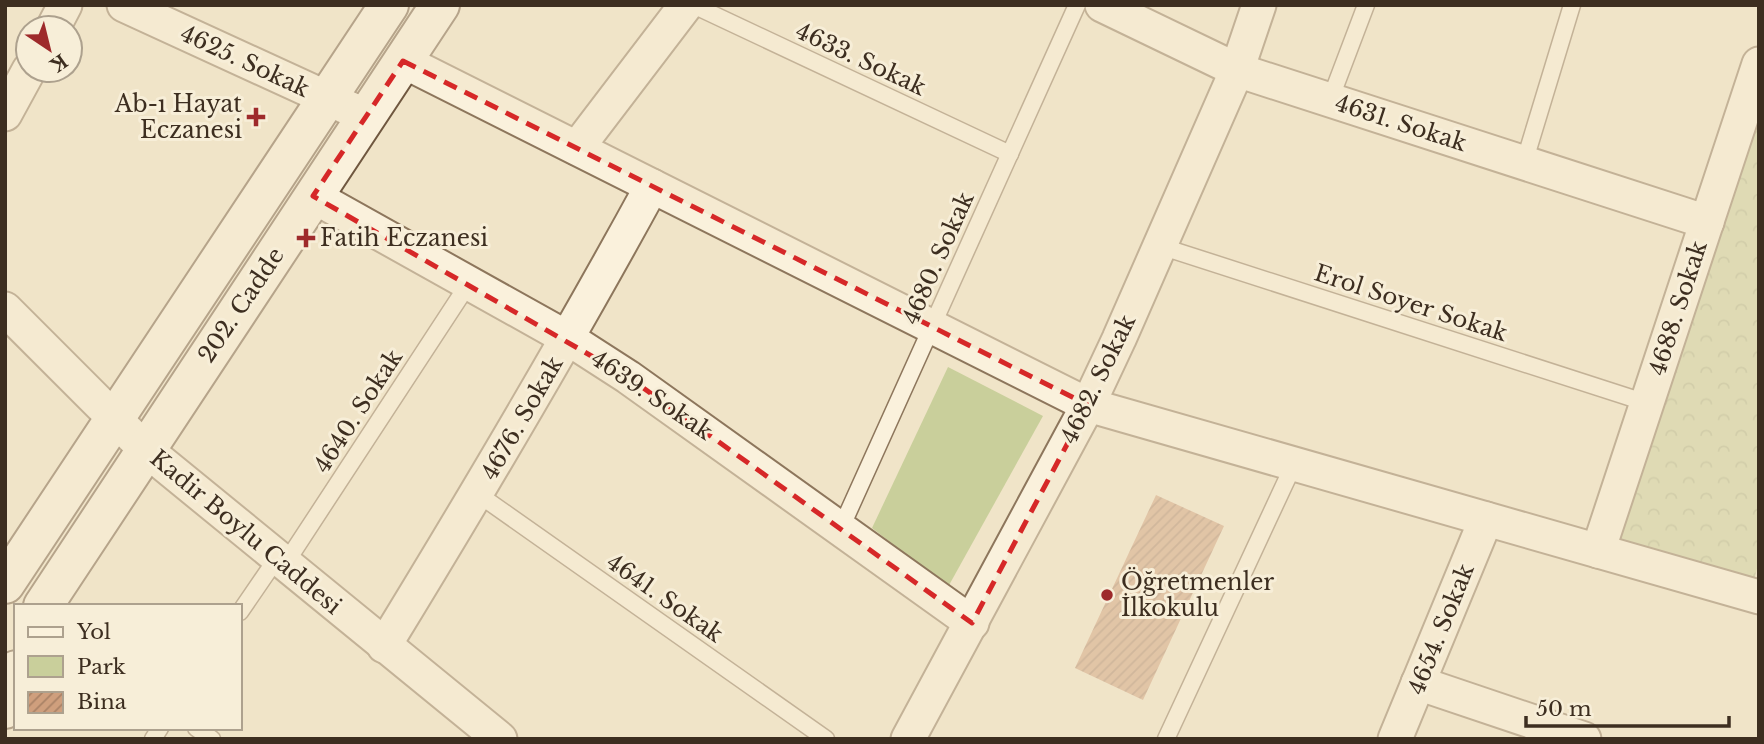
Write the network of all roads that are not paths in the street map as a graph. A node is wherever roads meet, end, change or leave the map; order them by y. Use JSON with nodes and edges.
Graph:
{"nodes":[{"id":1,"x":124,"y":5,"type":"edge"},
{"id":2,"x":389,"y":5,"type":"edge"},
{"id":3,"x":440,"y":5,"type":"edge"},
{"id":4,"x":686,"y":5,"type":"edge"},
{"id":5,"x":692,"y":5,"type":"edge"},
{"id":6,"x":1077,"y":5,"type":"edge"},
{"id":7,"x":1102,"y":5,"type":"edge"},
{"id":8,"x":1259,"y":5,"type":"edge"},
{"id":9,"x":1366,"y":5,"type":"edge"},
{"id":10,"x":1572,"y":5,"type":"edge"},
{"id":11,"x":403,"y":61,"type":"junction"},
{"id":12,"x":1759,"y":64,"type":"edge"},
{"id":13,"x":1237,"y":70,"type":"junction"},
{"id":14,"x":21,"y":84,"type":"edge"},
{"id":15,"x":328,"y":98,"type":"junction"},
{"id":16,"x":1330,"y":100,"type":"junction"},
{"id":17,"x":5,"y":114,"type":"edge"},
{"id":18,"x":366,"y":116,"type":"junction"},
{"id":19,"x":577,"y":148,"type":"junction"},
{"id":20,"x":1010,"y":154,"type":"junction"},
{"id":21,"x":1524,"y":163,"type":"junction"},
{"id":22,"x":652,"y":186,"type":"junction"},
{"id":23,"x":313,"y":196,"type":"junction"},
{"id":24,"x":1707,"y":222,"type":"junction"},
{"id":25,"x":1160,"y":246,"type":"junction"},
{"id":26,"x":469,"y":283,"type":"junction"},
{"id":27,"x":5,"y":309,"type":"edge"},
{"id":28,"x":932,"y":327,"type":"junction"},
{"id":29,"x":569,"y":339,"type":"junction"},
{"id":30,"x":1647,"y":403,"type":"junction"},
{"id":31,"x":1088,"y":405,"type":"junction"},
{"id":32,"x":113,"y":419,"type":"junction"},
{"id":33,"x":145,"y":449,"type":"junction"},
{"id":34,"x":1294,"y":464,"type":"junction"},
{"id":35,"x":478,"y":494,"type":"junction"},
{"id":36,"x":1486,"y":519,"type":"junction"},
{"id":37,"x":841,"y":528,"type":"junction"},
{"id":38,"x":1598,"y":551,"type":"junction"},
{"id":39,"x":281,"y":561,"type":"junction"},
{"id":40,"x":5,"y":584,"type":"edge"},
{"id":41,"x":1759,"y":597,"type":"edge"},
{"id":42,"x":44,"y":604,"type":"edge"},
{"id":43,"x":242,"y":610,"type":"edge"},
{"id":44,"x":972,"y":623,"type":"junction"},
{"id":45,"x":384,"y":646,"type":"junction"},
{"id":46,"x":14,"y":677,"type":"edge"},
{"id":47,"x":1418,"y":683,"type":"junction"},
{"id":48,"x":5,"y":708,"type":"edge"},
{"id":49,"x":500,"y":739,"type":"edge"},
{"id":50,"x":826,"y":739,"type":"edge"},
{"id":51,"x":908,"y":739,"type":"edge"},
{"id":52,"x":1166,"y":739,"type":"edge"},
{"id":53,"x":1395,"y":739,"type":"edge"},
{"id":54,"x":1584,"y":739,"type":"edge"}],
"edges":[{"from":1,"to":15,"type":"street","name":"4625. Sokak"},
{"from":2,"to":15,"type":"main road","name":"202. Cadde"},
{"from":3,"to":11,"type":"main road","name":"202. Cadde"},
{"from":4,"to":19,"type":"street"},
{"from":5,"to":20,"type":"lane","name":"4633. Sokak"},
{"from":6,"to":20,"type":"lane","name":"4680. Sokak"},
{"from":7,"to":13,"type":"street","name":"4631. Sokak"},
{"from":8,"to":13,"type":"street","name":"4682. Sokak"},
{"from":9,"to":16,"type":"lane"},
{"from":10,"to":21,"type":"lane"},
{"from":11,"to":18,"type":"main road","name":"202. Cadde"},
{"from":11,"to":19,"type":"street"},
{"from":12,"to":24,"type":"street","name":"4688. Sokak"},
{"from":13,"to":16,"type":"street","name":"4631. Sokak"},
{"from":13,"to":25,"type":"street","name":"4682. Sokak"},
{"from":14,"to":17,"type":"street"},
{"from":15,"to":18,"type":"street","name":"4625. Sokak"},
{"from":15,"to":32,"type":"main road","name":"202. Cadde"},
{"from":16,"to":21,"type":"street","name":"4631. Sokak"},
{"from":18,"to":23,"type":"main road","name":"202. Cadde"},
{"from":19,"to":22,"type":"street"},
{"from":20,"to":28,"type":"lane","name":"4680. Sokak"},
{"from":21,"to":24,"type":"street","name":"4631. Sokak"},
{"from":22,"to":28,"type":"street"},
{"from":22,"to":29,"type":"street","name":"4676. Sokak"},
{"from":23,"to":26,"type":"street","name":"4639. Sokak"},
{"from":23,"to":33,"type":"main road","name":"202. Cadde"},
{"from":24,"to":30,"type":"street","name":"4688. Sokak"},
{"from":25,"to":30,"type":"lane","name":"Erol Soyer Sokak"},
{"from":25,"to":31,"type":"street","name":"4682. Sokak"},
{"from":26,"to":29,"type":"street","name":"4639. Sokak"},
{"from":26,"to":39,"type":"lane","name":"4640. Sokak"},
{"from":27,"to":32,"type":"street","name":"Kadir Boylu Caddesi"},
{"from":28,"to":31,"type":"street"},
{"from":28,"to":37,"type":"lane","name":"4680. Sokak"},
{"from":29,"to":35,"type":"street","name":"4676. Sokak"},
{"from":29,"to":37,"type":"street","name":"4639. Sokak"},
{"from":30,"to":38,"type":"street","name":"4688. Sokak"},
{"from":31,"to":34,"type":"street"},
{"from":31,"to":44,"type":"street","name":"4682. Sokak"},
{"from":32,"to":33,"type":"street","name":"Kadir Boylu Caddesi"},
{"from":32,"to":40,"type":"main road","name":"202. Cadde"},
{"from":33,"to":39,"type":"street","name":"Kadir Boylu Caddesi"},
{"from":33,"to":42,"type":"main road","name":"202. Cadde"},
{"from":34,"to":36,"type":"street"},
{"from":34,"to":52,"type":"lane"},
{"from":35,"to":45,"type":"street","name":"4676. Sokak"},
{"from":35,"to":50,"type":"lane","name":"4641. Sokak"},
{"from":36,"to":38,"type":"street"},
{"from":36,"to":47,"type":"street","name":"4654. Sokak"},
{"from":37,"to":44,"type":"street","name":"4639. Sokak"},
{"from":38,"to":41,"type":"street"},
{"from":39,"to":43,"type":"lane","name":"4640. Sokak"},
{"from":39,"to":45,"type":"street","name":"Kadir Boylu Caddesi"},
{"from":44,"to":51,"type":"street","name":"4682. Sokak"},
{"from":45,"to":49,"type":"street","name":"Kadir Boylu Caddesi"},
{"from":46,"to":48,"type":"main road"},
{"from":47,"to":53,"type":"street","name":"4654. Sokak"},
{"from":47,"to":54,"type":"street"}]}
